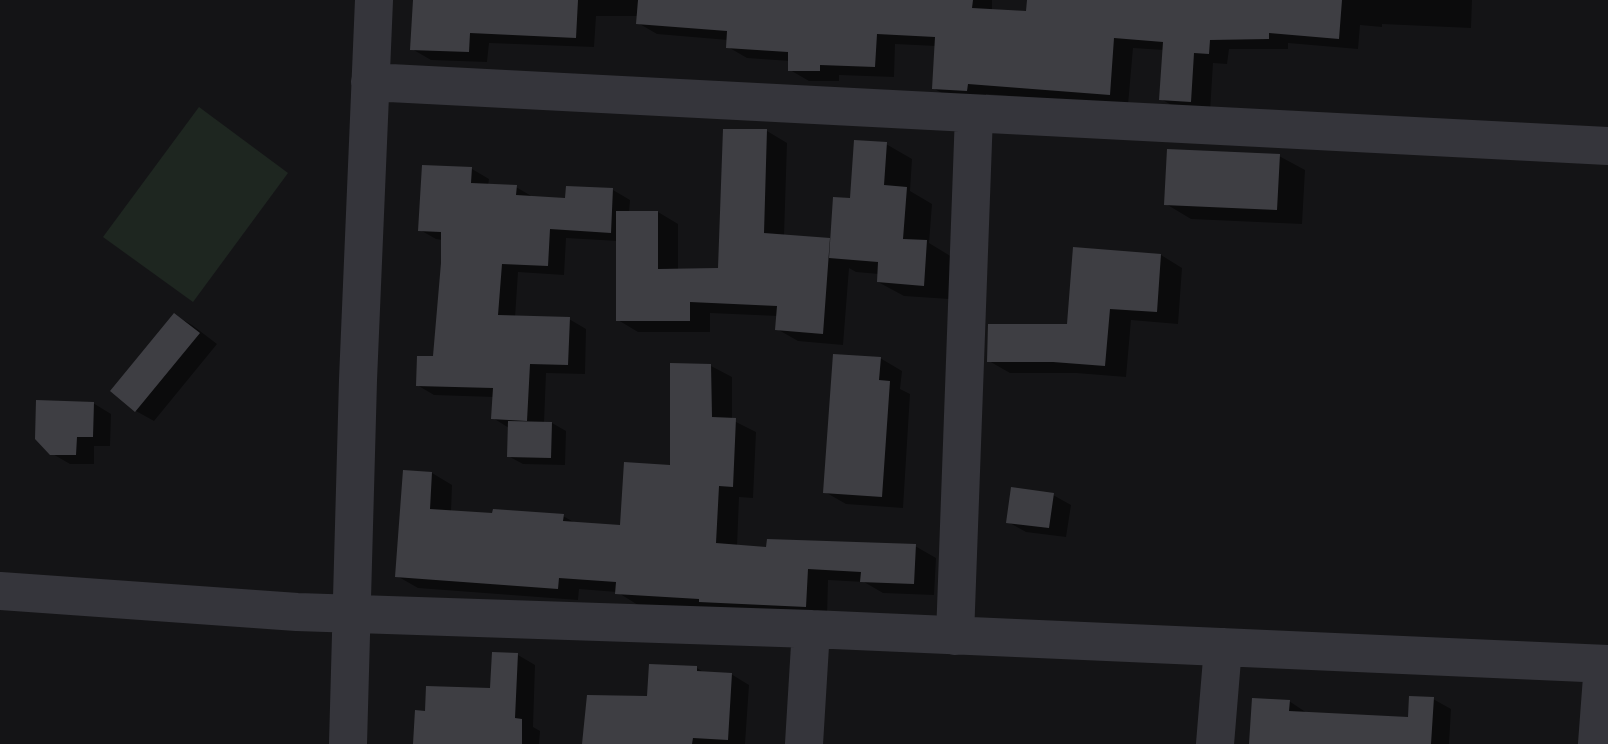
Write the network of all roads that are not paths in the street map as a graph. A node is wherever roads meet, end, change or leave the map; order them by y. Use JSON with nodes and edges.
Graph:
{"nodes":[{"id":1,"x":373,"y":0,"type":"edge"},
{"id":2,"x":370,"y":82,"type":"junction"},
{"id":3,"x":974,"y":114,"type":"junction"},
{"id":4,"x":1608,"y":146,"type":"edge"},
{"id":5,"x":0,"y":591,"type":"edge"},
{"id":6,"x":351,"y":614,"type":"junction"},
{"id":7,"x":811,"y":629,"type":"junction"},
{"id":8,"x":955,"y":636,"type":"junction"},
{"id":9,"x":1223,"y":647,"type":"junction"},
{"id":10,"x":1606,"y":664,"type":"edge"},
{"id":11,"x":348,"y":744,"type":"edge"},
{"id":12,"x":804,"y":744,"type":"edge"},
{"id":13,"x":1215,"y":744,"type":"edge"},
{"id":14,"x":1597,"y":744,"type":"edge"}],
"edges":[{"from":1,"to":2,"type":"street"},
{"from":2,"to":3,"type":"street"},
{"from":2,"to":6,"type":"street"},
{"from":3,"to":4,"type":"street"},
{"from":3,"to":8,"type":"street"},
{"from":5,"to":6,"type":"street"},
{"from":6,"to":7,"type":"street"},
{"from":6,"to":11,"type":"street"},
{"from":7,"to":8,"type":"street"},
{"from":7,"to":12,"type":"street"},
{"from":8,"to":9,"type":"street"},
{"from":9,"to":10,"type":"street"},
{"from":9,"to":13,"type":"street"},
{"from":10,"to":14,"type":"street"}]}
